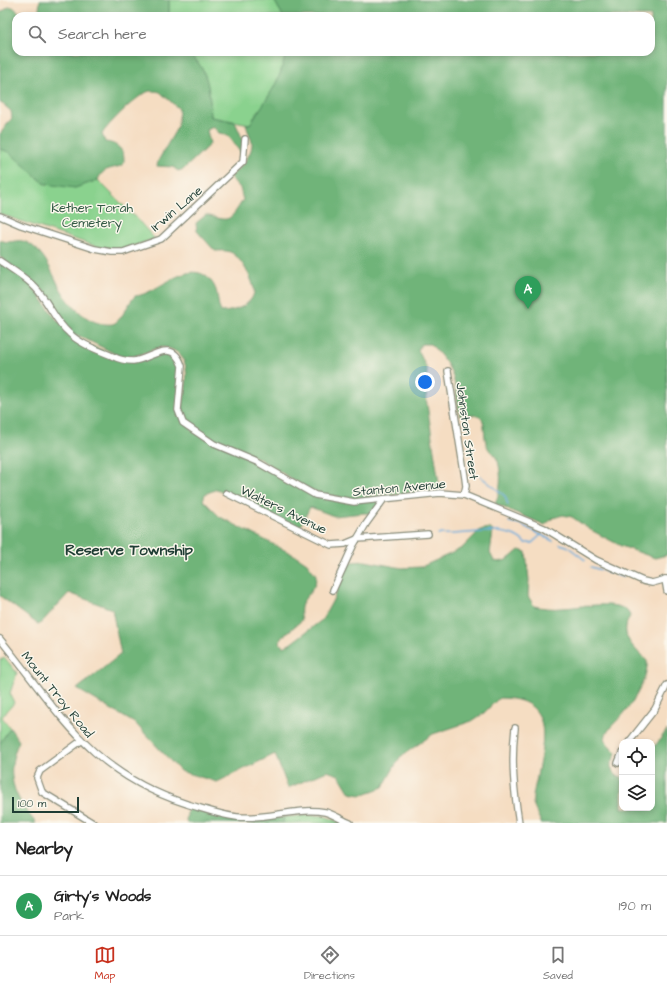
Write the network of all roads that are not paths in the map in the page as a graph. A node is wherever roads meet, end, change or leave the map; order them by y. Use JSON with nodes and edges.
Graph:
{"nodes":[{"id":1,"x":245,"y":139,"type":"dead end"},
{"id":2,"x":0,"y":216,"type":"edge"},
{"id":3,"x":0,"y":261,"type":"edge"},
{"id":4,"x":448,"y":371,"type":"dead end"},
{"id":5,"x":226,"y":493,"type":"dead end"},
{"id":6,"x":464,"y":495,"type":"junction"},
{"id":7,"x":384,"y":500,"type":"junction"},
{"id":8,"x":428,"y":534,"type":"dead end"},
{"id":9,"x":357,"y":539,"type":"junction"},
{"id":10,"x":666,"y":579,"type":"edge"},
{"id":11,"x":333,"y":590,"type":"dead end"},
{"id":12,"x":667,"y":591,"type":"edge"},
{"id":13,"x":0,"y":639,"type":"edge"},
{"id":14,"x":667,"y":685,"type":"edge"},
{"id":15,"x":515,"y":728,"type":"dead end"},
{"id":16,"x":631,"y":739,"type":"edge"},
{"id":17,"x":81,"y":741,"type":"junction"},
{"id":18,"x":93,"y":823,"type":"edge"},
{"id":19,"x":350,"y":823,"type":"edge"},
{"id":20,"x":519,"y":823,"type":"edge"}],
"edges":[{"from":1,"to":2,"type":"street","name":"Irwin Lane"},
{"from":3,"to":7,"type":"street","name":"Stanton Avenue"},
{"from":4,"to":6,"type":"street","name":"Johnston Street"},
{"from":5,"to":9,"type":"street","name":"Walters Avenue"},
{"from":6,"to":7,"type":"street","name":"Stanton Avenue"},
{"from":6,"to":10,"type":"street","name":"Stanton Avenue"},
{"from":7,"to":9,"type":"street"},
{"from":8,"to":9,"type":"street","name":"Walters Avenue"},
{"from":9,"to":11,"type":"street"},
{"from":10,"to":12,"type":"street"},
{"from":13,"to":17,"type":"street","name":"Mount Troy Road"},
{"from":14,"to":16,"type":"street"},
{"from":15,"to":20,"type":"street"},
{"from":17,"to":18,"type":"street"},
{"from":17,"to":19,"type":"street","name":"Mount Troy Road"}]}
